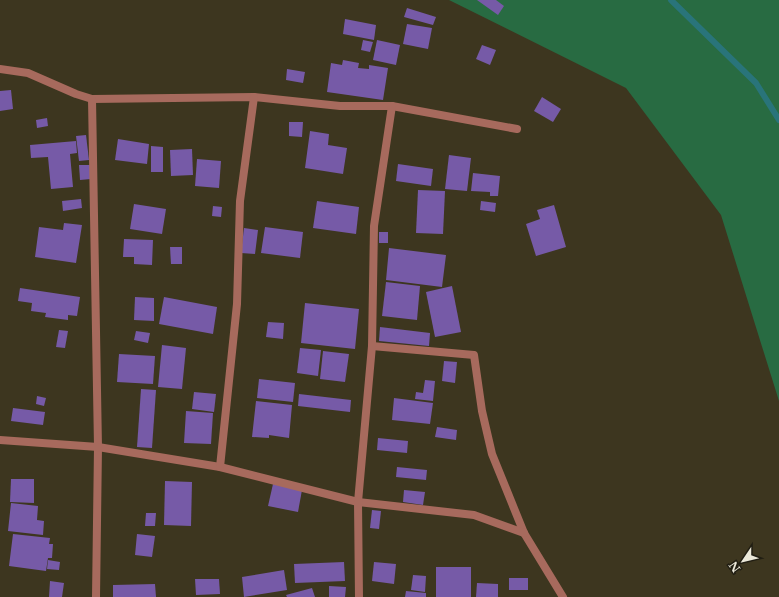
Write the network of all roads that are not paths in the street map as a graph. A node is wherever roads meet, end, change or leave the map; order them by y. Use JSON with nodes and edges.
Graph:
{"nodes":[{"id":1,"x":0,"y":69,"type":"edge"},
{"id":2,"x":254,"y":97,"type":"junction"},
{"id":3,"x":92,"y":99,"type":"junction"},
{"id":4,"x":392,"y":106,"type":"junction"},
{"id":5,"x":517,"y":129,"type":"dead end"},
{"id":6,"x":372,"y":346,"type":"junction"},
{"id":7,"x":0,"y":440,"type":"edge"},
{"id":8,"x":98,"y":447,"type":"junction"},
{"id":9,"x":220,"y":467,"type":"junction"},
{"id":10,"x":358,"y":502,"type":"junction"},
{"id":11,"x":524,"y":533,"type":"junction"},
{"id":12,"x":96,"y":597,"type":"edge"},
{"id":13,"x":359,"y":597,"type":"edge"},
{"id":14,"x":563,"y":597,"type":"edge"}],
"edges":[{"from":1,"to":3,"type":"street"},
{"from":2,"to":3,"type":"street"},
{"from":2,"to":4,"type":"street"},
{"from":2,"to":9,"type":"street"},
{"from":3,"to":8,"type":"street"},
{"from":4,"to":5,"type":"street"},
{"from":4,"to":6,"type":"street"},
{"from":6,"to":10,"type":"street"},
{"from":6,"to":11,"type":"street"},
{"from":7,"to":8,"type":"street"},
{"from":8,"to":9,"type":"street"},
{"from":8,"to":12,"type":"street"},
{"from":9,"to":10,"type":"street"},
{"from":10,"to":11,"type":"street"},
{"from":10,"to":13,"type":"street"},
{"from":11,"to":14,"type":"street"}]}
